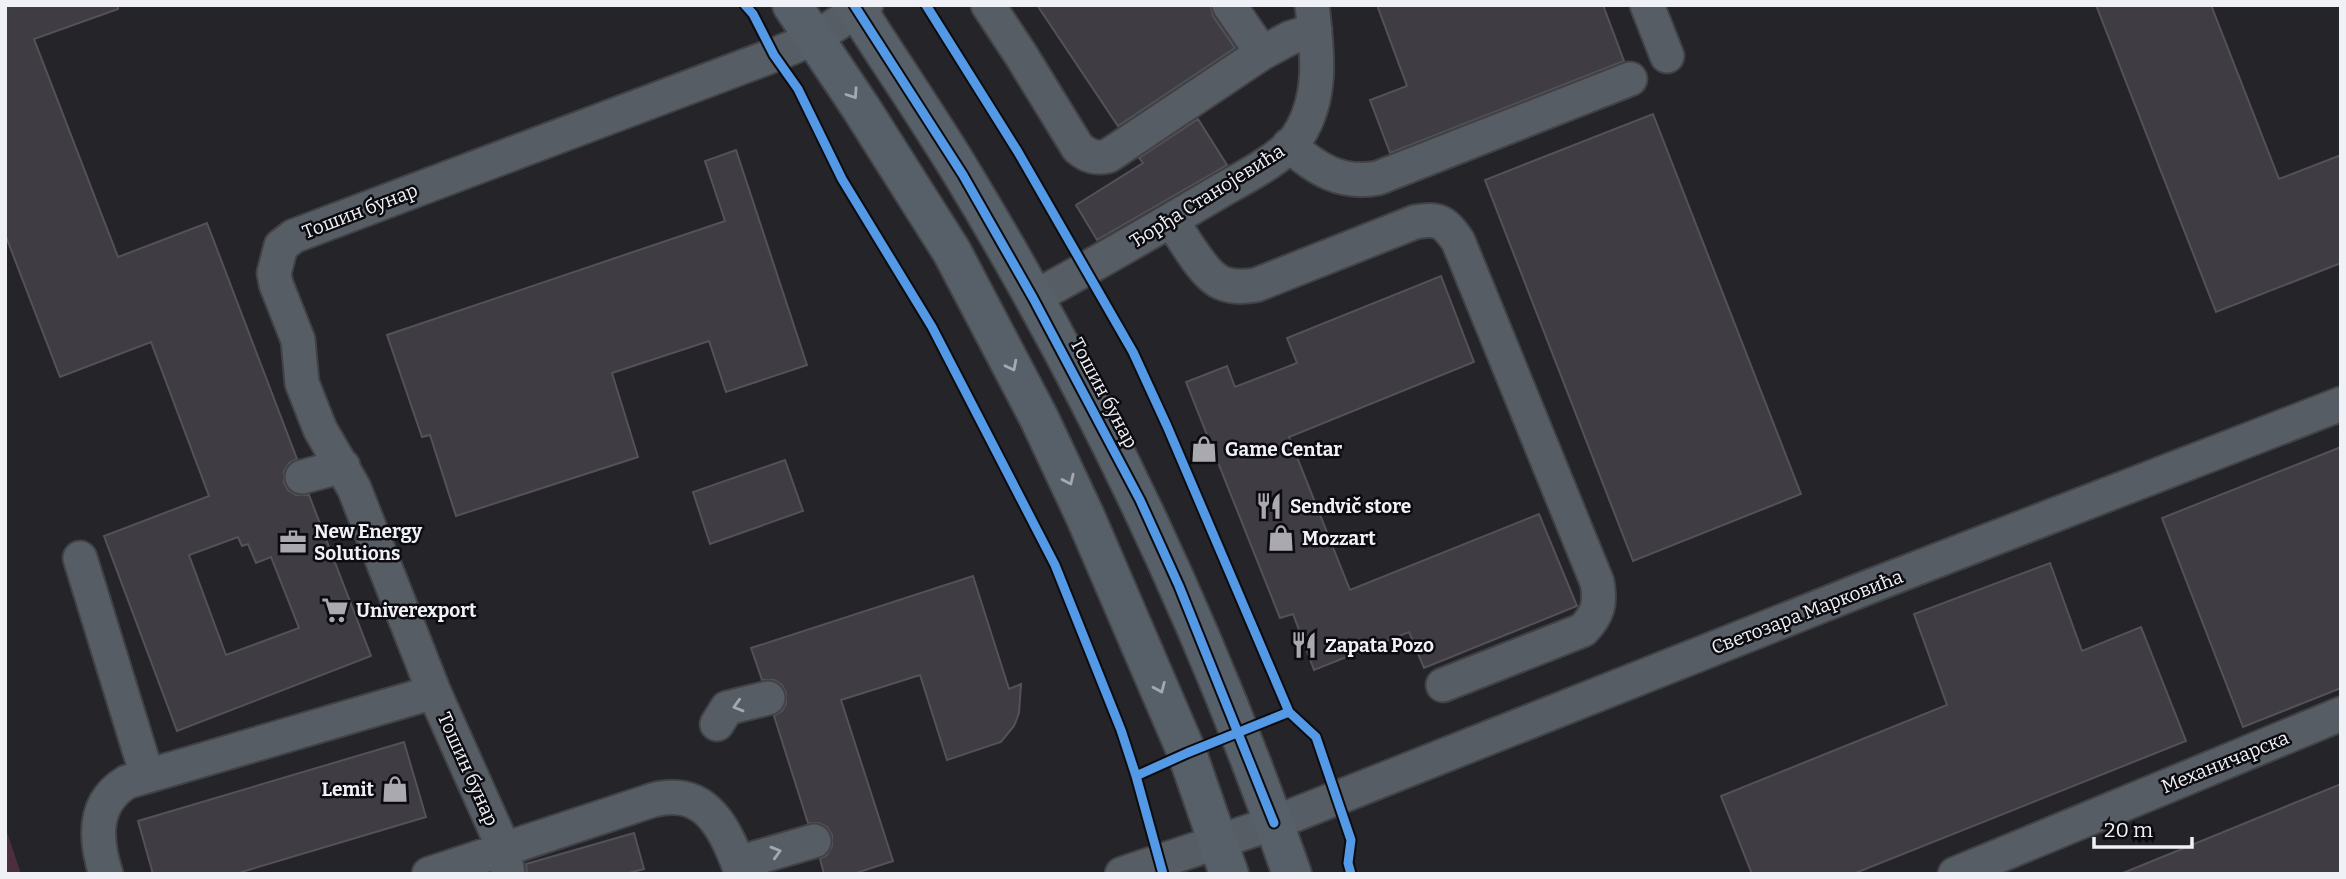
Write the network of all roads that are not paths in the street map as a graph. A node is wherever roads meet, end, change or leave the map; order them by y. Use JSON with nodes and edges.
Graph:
{"nodes":[{"id":1,"x":792,"y":5,"type":"edge"},
{"id":2,"x":988,"y":5,"type":"edge"},
{"id":3,"x":1229,"y":5,"type":"edge"},
{"id":4,"x":1647,"y":5,"type":"edge"},
{"id":5,"x":859,"y":7,"type":"edge"},
{"id":6,"x":1313,"y":17,"type":"edge"},
{"id":7,"x":815,"y":38,"type":"junction"},
{"id":8,"x":1262,"y":53,"type":"junction"},
{"id":9,"x":1667,"y":56,"type":"dead end"},
{"id":10,"x":1630,"y":79,"type":"dead end"},
{"id":11,"x":1289,"y":145,"type":"junction"},
{"id":12,"x":1171,"y":220,"type":"junction"},
{"id":13,"x":1034,"y":298,"type":"junction"},
{"id":14,"x":2341,"y":404,"type":"edge"},
{"id":15,"x":343,"y":466,"type":"junction"},
{"id":16,"x":303,"y":477,"type":"dead end"},
{"id":17,"x":80,"y":558,"type":"dead end"},
{"id":18,"x":1443,"y":685,"type":"dead end"},
{"id":19,"x":434,"y":692,"type":"junction"},
{"id":20,"x":768,"y":698,"type":"dead end"},
{"id":21,"x":2341,"y":714,"type":"edge"},
{"id":22,"x":717,"y":724,"type":"dead end"},
{"id":23,"x":147,"y":775,"type":"junction"},
{"id":24,"x":1274,"y":823,"type":"junction"},
{"id":25,"x":814,"y":841,"type":"dead end"},
{"id":26,"x":1224,"y":858,"type":"edge"},
{"id":27,"x":506,"y":861,"type":"edge"},
{"id":28,"x":740,"y":868,"type":"edge"},
{"id":29,"x":106,"y":874,"type":"edge"},
{"id":30,"x":429,"y":874,"type":"edge"},
{"id":31,"x":1122,"y":874,"type":"edge"},
{"id":32,"x":1292,"y":874,"type":"edge"},
{"id":33,"x":1955,"y":874,"type":"edge"}],
"edges":[{"from":1,"to":7,"type":"main road"},
{"from":2,"to":8,"type":"street"},
{"from":3,"to":8,"type":"street"},
{"from":4,"to":9,"type":"street"},
{"from":5,"to":7,"type":"street","name":"Тошин бунар"},
{"from":5,"to":13,"type":"main road","name":"Тошин бунар"},
{"from":6,"to":8,"type":"street"},
{"from":6,"to":11,"type":"street","name":"Ђорђа Станојевића"},
{"from":7,"to":15,"type":"street","name":"Тошин бунар"},
{"from":7,"to":26,"type":"main road","one_way":true},
{"from":10,"to":11,"type":"street"},
{"from":11,"to":12,"type":"street","name":"Ђорђа Станојевића"},
{"from":12,"to":13,"type":"street","name":"Ђорђа Станојевића"},
{"from":12,"to":18,"type":"street"},
{"from":13,"to":24,"type":"main road","name":"Тошин бунар"},
{"from":14,"to":24,"type":"street","name":"Светозара Марковића"},
{"from":15,"to":16,"type":"street"},
{"from":15,"to":19,"type":"street","name":"Тошин бунар"},
{"from":17,"to":23,"type":"street"},
{"from":19,"to":23,"type":"street"},
{"from":19,"to":27,"type":"street","name":"Тошин бунар"},
{"from":20,"to":22,"type":"street","one_way":true},
{"from":21,"to":33,"type":"street","name":"Механичарска"},
{"from":23,"to":29,"type":"street"},
{"from":24,"to":26,"type":"street","name":"Светозара Марковића"},
{"from":24,"to":32,"type":"main road","name":"Тошин бунар"},
{"from":28,"to":25,"type":"street","one_way":true},
{"from":26,"to":31,"type":"street"},
{"from":27,"to":28,"type":"street","name":"Тошин бунар"},
{"from":27,"to":30,"type":"street"}]}
